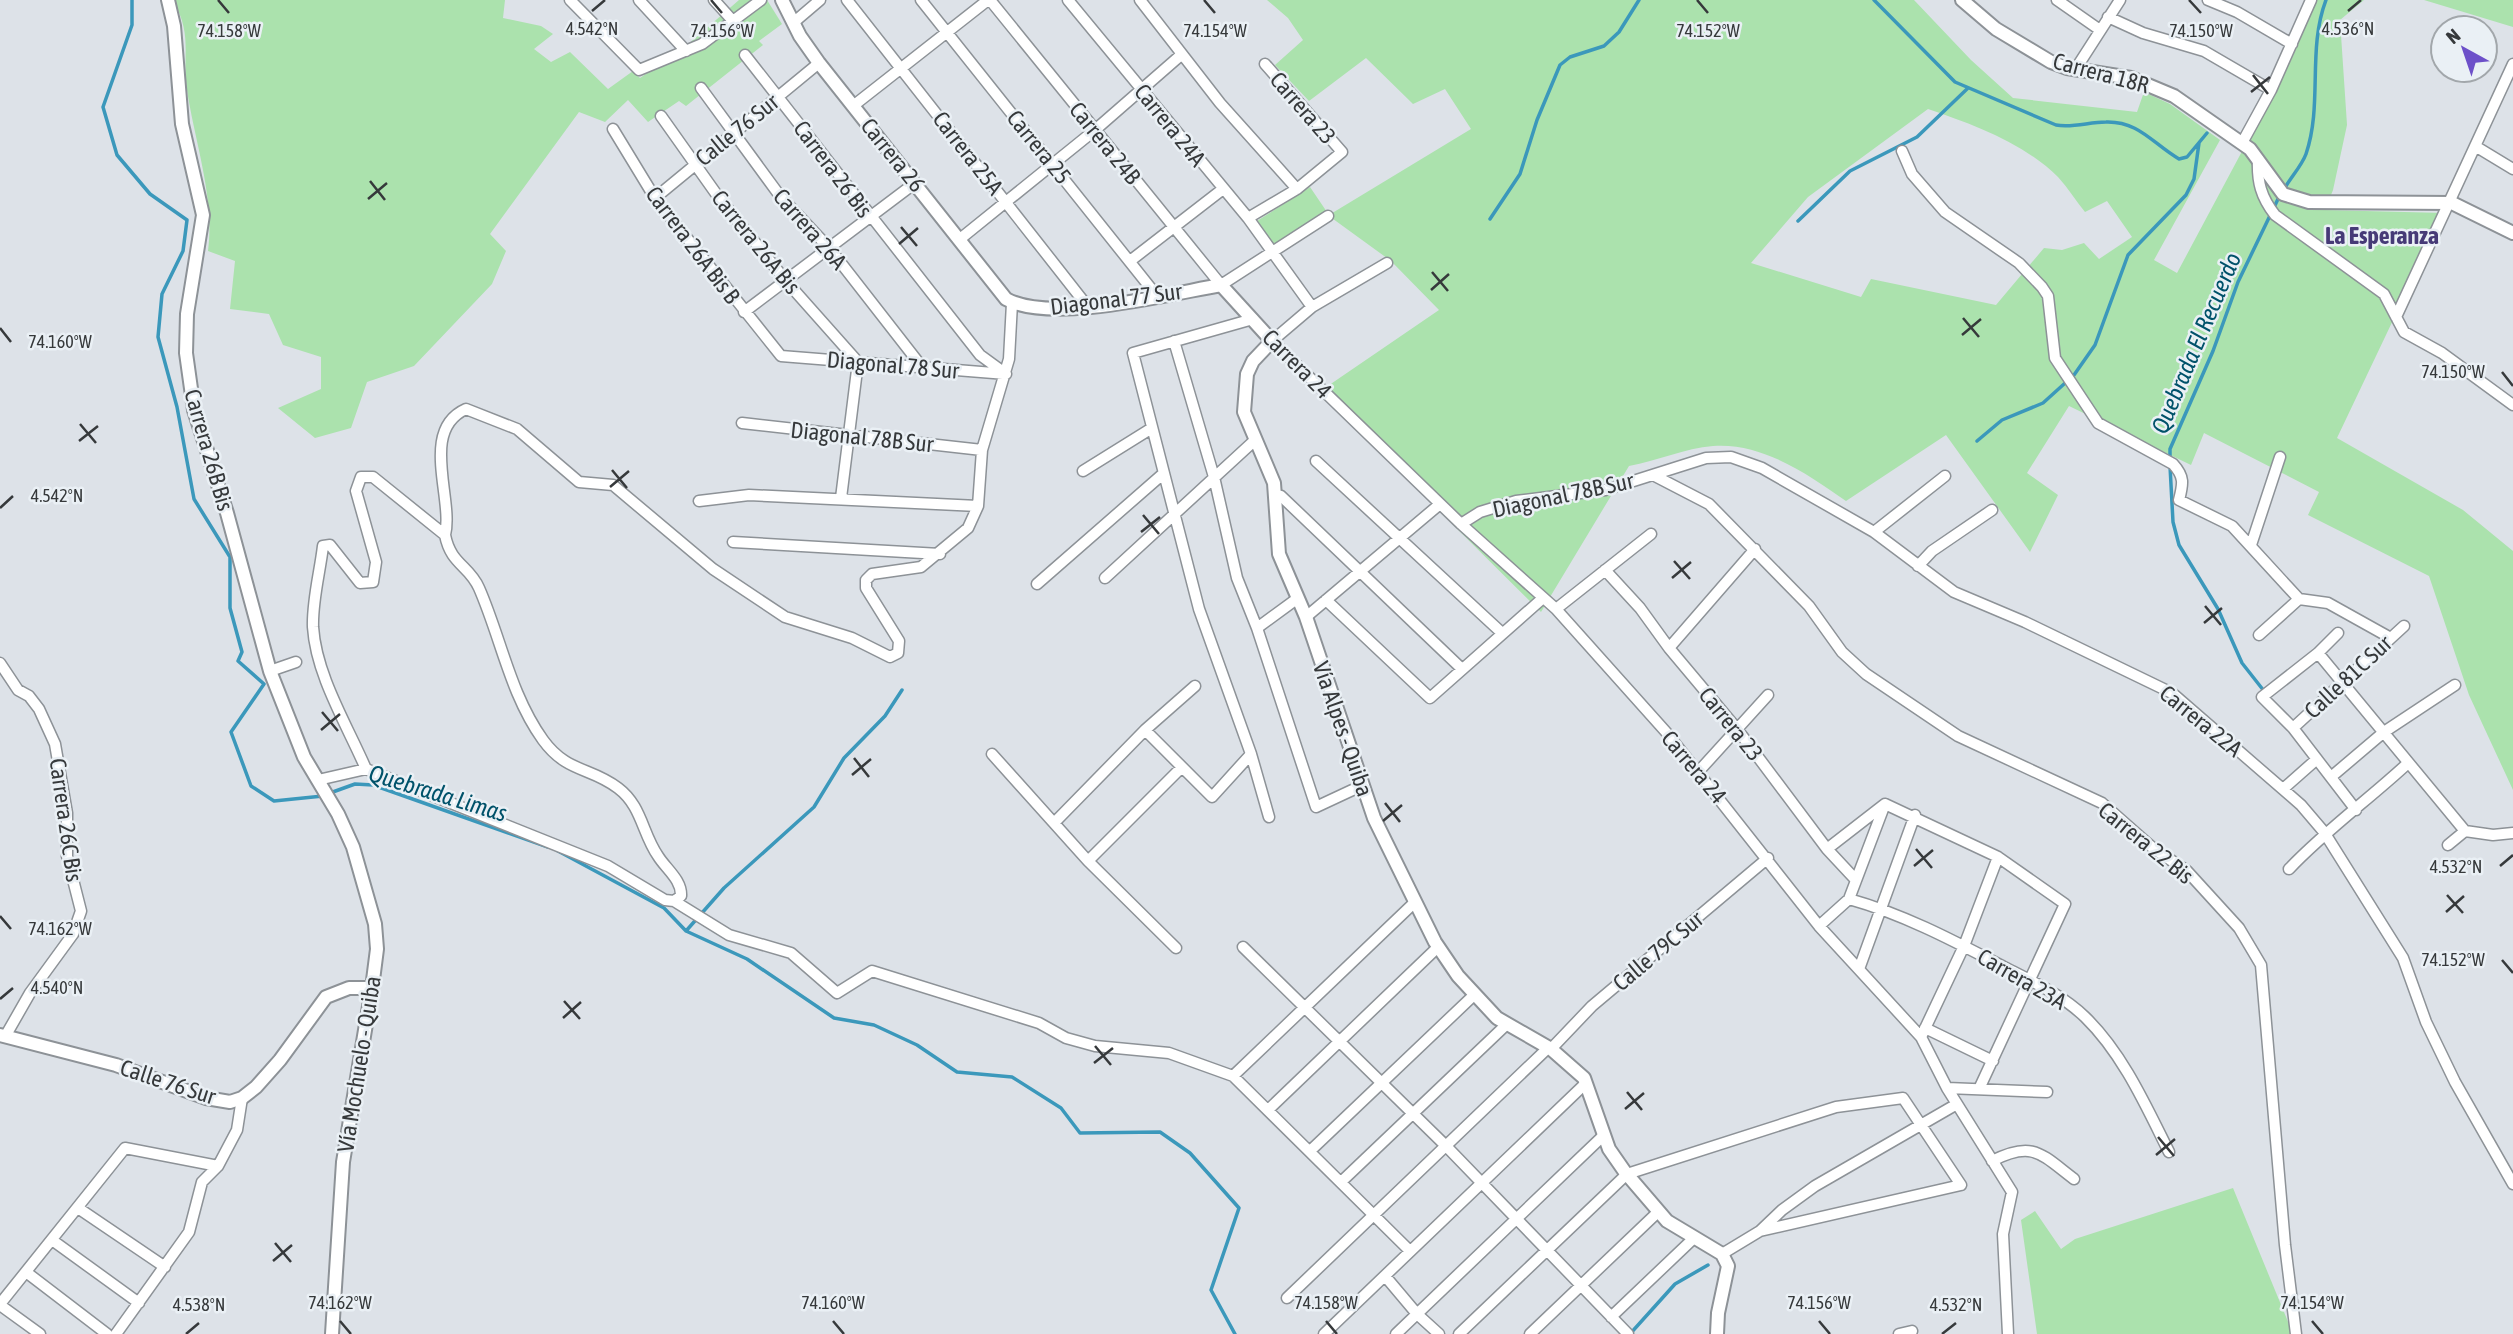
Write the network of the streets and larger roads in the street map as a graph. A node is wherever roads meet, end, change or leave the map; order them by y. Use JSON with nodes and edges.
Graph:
{"nodes":[{"id":1,"x":168,"y":0,"type":"edge"},
{"id":2,"x":570,"y":0,"type":"edge"},
{"id":3,"x":639,"y":0,"type":"edge"},
{"id":4,"x":714,"y":0,"type":"edge"},
{"id":5,"x":761,"y":0,"type":"edge"},
{"id":6,"x":782,"y":0,"type":"edge"},
{"id":7,"x":820,"y":0,"type":"edge"},
{"id":8,"x":847,"y":0,"type":"edge"},
{"id":9,"x":921,"y":0,"type":"edge"},
{"id":10,"x":989,"y":0,"type":"edge"},
{"id":11,"x":1068,"y":0,"type":"edge"},
{"id":12,"x":1140,"y":0,"type":"edge"},
{"id":13,"x":1962,"y":0,"type":"edge"},
{"id":14,"x":2057,"y":0,"type":"edge"},
{"id":15,"x":2120,"y":0,"type":"edge"},
{"id":16,"x":2208,"y":0,"type":"edge"},
{"id":17,"x":2309,"y":1,"type":"edge"},
{"id":18,"x":2108,"y":17,"type":"junction"},
{"id":19,"x":733,"y":22,"type":"junction"},
{"id":20,"x":793,"y":23,"type":"junction"},
{"id":21,"x":2100,"y":30,"type":"junction"},
{"id":22,"x":947,"y":32,"type":"junction"},
{"id":23,"x":2292,"y":44,"type":"junction"},
{"id":24,"x":686,"y":51,"type":"junction"},
{"id":25,"x":745,"y":55,"type":"dead end"},
{"id":26,"x":1181,"y":55,"type":"junction"},
{"id":27,"x":819,"y":62,"type":"junction"},
{"id":28,"x":1265,"y":64,"type":"dead end"},
{"id":29,"x":2513,"y":64,"type":"edge"},
{"id":30,"x":901,"y":69,"type":"junction"},
{"id":31,"x":2075,"y":70,"type":"junction"},
{"id":32,"x":701,"y":88,"type":"dead end"},
{"id":33,"x":1142,"y":90,"type":"junction"},
{"id":34,"x":2271,"y":90,"type":"junction"},
{"id":35,"x":778,"y":97,"type":"junction"},
{"id":36,"x":853,"y":106,"type":"junction"},
{"id":37,"x":661,"y":117,"type":"dead end"},
{"id":38,"x":613,"y":129,"type":"dead end"},
{"id":39,"x":1095,"y":130,"type":"junction"},
{"id":40,"x":735,"y":132,"type":"junction"},
{"id":41,"x":2242,"y":143,"type":"junction"},
{"id":42,"x":2475,"y":146,"type":"junction"},
{"id":43,"x":1902,"y":151,"type":"dead end"},
{"id":44,"x":2258,"y":159,"type":"junction"},
{"id":45,"x":697,"y":163,"type":"junction"},
{"id":46,"x":1052,"y":163,"type":"junction"},
{"id":47,"x":2513,"y":169,"type":"edge"},
{"id":48,"x":915,"y":183,"type":"junction"},
{"id":49,"x":1223,"y":189,"type":"junction"},
{"id":50,"x":1297,"y":189,"type":"junction"},
{"id":51,"x":655,"y":198,"type":"junction"},
{"id":52,"x":1005,"y":201,"type":"junction"},
{"id":53,"x":2449,"y":203,"type":"junction"},
{"id":54,"x":1328,"y":216,"type":"dead end"},
{"id":55,"x":870,"y":218,"type":"junction"},
{"id":56,"x":1248,"y":218,"type":"junction"},
{"id":57,"x":1174,"y":227,"type":"junction"},
{"id":58,"x":2513,"y":233,"type":"edge"},
{"id":59,"x":960,"y":239,"type":"junction"},
{"id":60,"x":830,"y":249,"type":"junction"},
{"id":61,"x":1272,"y":251,"type":"junction"},
{"id":62,"x":1130,"y":261,"type":"junction"},
{"id":63,"x":1387,"y":263,"type":"dead end"},
{"id":64,"x":786,"y":281,"type":"junction"},
{"id":65,"x":1221,"y":285,"type":"junction"},
{"id":66,"x":1157,"y":296,"type":"junction"},
{"id":67,"x":1012,"y":303,"type":"junction"},
{"id":68,"x":1088,"y":307,"type":"junction"},
{"id":69,"x":1312,"y":307,"type":"junction"},
{"id":70,"x":744,"y":312,"type":"junction"},
{"id":71,"x":2396,"y":318,"type":"junction"},
{"id":72,"x":1252,"y":319,"type":"junction"},
{"id":73,"x":1174,"y":341,"type":"junction"},
{"id":74,"x":1272,"y":341,"type":"junction"},
{"id":75,"x":781,"y":356,"type":"joint"},
{"id":76,"x":858,"y":362,"type":"junction"},
{"id":77,"x":922,"y":367,"type":"junction"},
{"id":78,"x":1006,"y":374,"type":"junction"},
{"id":79,"x":2513,"y":405,"type":"edge"},
{"id":80,"x":742,"y":423,"type":"dead end"},
{"id":81,"x":1152,"y":428,"type":"junction"},
{"id":82,"x":849,"y":437,"type":"junction"},
{"id":83,"x":1254,"y":441,"type":"junction"},
{"id":84,"x":982,"y":450,"type":"junction"},
{"id":85,"x":1706,"y":457,"type":"joint"},
{"id":86,"x":2280,"y":457,"type":"dead end"},
{"id":87,"x":1316,"y":461,"type":"dead end"},
{"id":88,"x":1083,"y":471,"type":"dead end"},
{"id":89,"x":1164,"y":473,"type":"junction"},
{"id":90,"x":1653,"y":475,"type":"junction"},
{"id":91,"x":1945,"y":476,"type":"dead end"},
{"id":92,"x":1214,"y":477,"type":"junction"},
{"id":93,"x":1275,"y":495,"type":"junction"},
{"id":94,"x":841,"y":498,"type":"junction"},
{"id":95,"x":699,"y":501,"type":"dead end"},
{"id":96,"x":1440,"y":504,"type":"junction"},
{"id":97,"x":978,"y":506,"type":"junction"},
{"id":98,"x":1992,"y":510,"type":"dead end"},
{"id":99,"x":1174,"y":517,"type":"junction"},
{"id":100,"x":1461,"y":524,"type":"junction"},
{"id":101,"x":1874,"y":532,"type":"junction"},
{"id":102,"x":1651,"y":534,"type":"dead end"},
{"id":103,"x":445,"y":535,"type":"junction"},
{"id":104,"x":1399,"y":538,"type":"junction"},
{"id":105,"x":733,"y":542,"type":"dead end"},
{"id":106,"x":2251,"y":545,"type":"junction"},
{"id":107,"x":1755,"y":549,"type":"junction"},
{"id":108,"x":940,"y":554,"type":"junction"},
{"id":109,"x":1918,"y":566,"type":"junction"},
{"id":110,"x":1605,"y":570,"type":"junction"},
{"id":111,"x":1360,"y":571,"type":"junction"},
{"id":112,"x":1105,"y":578,"type":"dead end"},
{"id":113,"x":1037,"y":584,"type":"dead end"},
{"id":114,"x":1298,"y":598,"type":"junction"},
{"id":115,"x":1543,"y":598,"type":"junction"},
{"id":116,"x":2299,"y":599,"type":"junction"},
{"id":117,"x":1326,"y":600,"type":"junction"},
{"id":118,"x":1556,"y":609,"type":"junction"},
{"id":119,"x":1306,"y":617,"type":"junction"},
{"id":120,"x":2404,"y":626,"type":"dead end"},
{"id":121,"x":1257,"y":628,"type":"junction"},
{"id":122,"x":1502,"y":633,"type":"junction"},
{"id":123,"x":2338,"y":633,"type":"dead end"},
{"id":124,"x":2259,"y":635,"type":"dead end"},
{"id":125,"x":2389,"y":637,"type":"junction"},
{"id":126,"x":1668,"y":648,"type":"junction"},
{"id":127,"x":2318,"y":653,"type":"junction"},
{"id":128,"x":296,"y":662,"type":"dead end"},
{"id":129,"x":0,"y":663,"type":"edge"},
{"id":130,"x":1462,"y":669,"type":"junction"},
{"id":131,"x":270,"y":671,"type":"junction"},
{"id":132,"x":2344,"y":682,"type":"junction"},
{"id":133,"x":2455,"y":685,"type":"dead end"},
{"id":134,"x":1195,"y":686,"type":"dead end"},
{"id":135,"x":1768,"y":695,"type":"dead end"},
{"id":136,"x":2293,"y":728,"type":"junction"},
{"id":137,"x":1737,"y":729,"type":"junction"},
{"id":138,"x":1145,"y":730,"type":"junction"},
{"id":139,"x":2384,"y":732,"type":"junction"},
{"id":140,"x":992,"y":754,"type":"dead end"},
{"id":141,"x":1251,"y":754,"type":"junction"},
{"id":142,"x":2317,"y":759,"type":"junction"},
{"id":143,"x":2407,"y":764,"type":"junction"},
{"id":144,"x":1182,"y":766,"type":"junction"},
{"id":145,"x":366,"y":769,"type":"junction"},
{"id":146,"x":1699,"y":771,"type":"junction"},
{"id":147,"x":2331,"y":777,"type":"junction"},
{"id":148,"x":321,"y":784,"type":"junction"},
{"id":149,"x":1361,"y":786,"type":"junction"},
{"id":150,"x":2283,"y":789,"type":"junction"},
{"id":151,"x":331,"y":801,"type":"joint"},
{"id":152,"x":1885,"y":804,"type":"junction"},
{"id":153,"x":2356,"y":810,"type":"junction"},
{"id":154,"x":1915,"y":815,"type":"junction"},
{"id":155,"x":1269,"y":817,"type":"dead end"},
{"id":156,"x":1054,"y":823,"type":"junction"},
{"id":157,"x":2465,"y":831,"type":"junction"},
{"id":158,"x":2324,"y":832,"type":"junction"},
{"id":159,"x":2513,"y":833,"type":"edge"},
{"id":160,"x":2448,"y":845,"type":"dead end"},
{"id":161,"x":1827,"y":849,"type":"junction"},
{"id":162,"x":1998,"y":857,"type":"junction"},
{"id":163,"x":1768,"y":858,"type":"junction"},
{"id":164,"x":1088,"y":861,"type":"junction"},
{"id":165,"x":2289,"y":869,"type":"dead end"},
{"id":166,"x":1855,"y":879,"type":"junction"},
{"id":167,"x":1849,"y":899,"type":"junction"},
{"id":168,"x":674,"y":901,"type":"junction"},
{"id":169,"x":1415,"y":902,"type":"junction"},
{"id":170,"x":1881,"y":908,"type":"junction"},
{"id":171,"x":1819,"y":926,"type":"junction"},
{"id":172,"x":1964,"y":946,"type":"junction"},
{"id":173,"x":1243,"y":947,"type":"dead end"},
{"id":174,"x":1438,"y":947,"type":"junction"},
{"id":175,"x":1176,"y":948,"type":"dead end"},
{"id":176,"x":1859,"y":969,"type":"junction"},
{"id":177,"x":2027,"y":979,"type":"junction"},
{"id":178,"x":372,"y":988,"type":"junction"},
{"id":179,"x":1474,"y":995,"type":"junction"},
{"id":180,"x":1305,"y":1008,"type":"junction"},
{"id":181,"x":1507,"y":1024,"type":"junction"},
{"id":182,"x":1923,"y":1033,"type":"junction"},
{"id":183,"x":3,"y":1035,"type":"edge"},
{"id":184,"x":1340,"y":1042,"type":"junction"},
{"id":185,"x":1550,"y":1048,"type":"junction"},
{"id":186,"x":1993,"y":1061,"type":"junction"},
{"id":187,"x":1233,"y":1076,"type":"junction"},
{"id":188,"x":1381,"y":1083,"type":"junction"},
{"id":189,"x":1586,"y":1083,"type":"junction"},
{"id":190,"x":1947,"y":1088,"type":"junction"},
{"id":191,"x":1979,"y":1089,"type":"junction"},
{"id":192,"x":2047,"y":1092,"type":"dead end"},
{"id":193,"x":242,"y":1098,"type":"junction"},
{"id":194,"x":1957,"y":1104,"type":"junction"},
{"id":195,"x":1268,"y":1110,"type":"junction"},
{"id":196,"x":1413,"y":1113,"type":"junction"},
{"id":197,"x":1921,"y":1125,"type":"junction"},
{"id":198,"x":1604,"y":1135,"type":"junction"},
{"id":199,"x":1446,"y":1146,"type":"junction"},
{"id":200,"x":1310,"y":1151,"type":"junction"},
{"id":201,"x":2169,"y":1152,"type":"dead end"},
{"id":202,"x":1992,"y":1161,"type":"junction"},
{"id":203,"x":218,"y":1166,"type":"junction"},
{"id":204,"x":1627,"y":1174,"type":"junction"},
{"id":205,"x":2074,"y":1179,"type":"dead end"},
{"id":206,"x":1341,"y":1182,"type":"junction"},
{"id":207,"x":1481,"y":1184,"type":"junction"},
{"id":208,"x":2513,"y":1184,"type":"edge"},
{"id":209,"x":78,"y":1208,"type":"junction"},
{"id":210,"x":1658,"y":1212,"type":"junction"},
{"id":211,"x":1374,"y":1214,"type":"junction"},
{"id":212,"x":1515,"y":1220,"type":"junction"},
{"id":213,"x":1760,"y":1231,"type":"junction"},
{"id":214,"x":1694,"y":1238,"type":"junction"},
{"id":215,"x":52,"y":1240,"type":"junction"},
{"id":216,"x":1410,"y":1251,"type":"junction"},
{"id":217,"x":1546,"y":1251,"type":"junction"},
{"id":218,"x":1723,"y":1254,"type":"junction"},
{"id":219,"x":165,"y":1267,"type":"junction"},
{"id":220,"x":26,"y":1272,"type":"junction"},
{"id":221,"x":1385,"y":1276,"type":"junction"},
{"id":222,"x":1580,"y":1286,"type":"junction"},
{"id":223,"x":1287,"y":1298,"type":"dead end"},
{"id":224,"x":139,"y":1303,"type":"junction"},
{"id":225,"x":0,"y":1304,"type":"edge"},
{"id":226,"x":1417,"y":1314,"type":"junction"},
{"id":227,"x":1611,"y":1317,"type":"junction"},
{"id":228,"x":1912,"y":1331,"type":"dead end"},
{"id":229,"x":1626,"y":1332,"type":"edge"},
{"id":230,"x":40,"y":1334,"type":"edge"},
{"id":231,"x":107,"y":1334,"type":"edge"},
{"id":232,"x":116,"y":1334,"type":"edge"},
{"id":233,"x":332,"y":1334,"type":"edge"},
{"id":234,"x":1324,"y":1334,"type":"edge"},
{"id":235,"x":1396,"y":1334,"type":"edge"},
{"id":236,"x":1439,"y":1334,"type":"edge"},
{"id":237,"x":1460,"y":1334,"type":"edge"},
{"id":238,"x":1530,"y":1334,"type":"edge"},
{"id":239,"x":1717,"y":1334,"type":"edge"},
{"id":240,"x":1899,"y":1334,"type":"edge"},
{"id":241,"x":2008,"y":1334,"type":"edge"},
{"id":242,"x":2296,"y":1334,"type":"edge"}],
"edges":[{"from":1,"to":131,"type":"street","name":"Carrera 26B Bis"},
{"from":2,"to":24,"type":"street"},
{"from":3,"to":24,"type":"street"},
{"from":4,"to":19,"type":"street"},
{"from":5,"to":19,"type":"street"},
{"from":6,"to":20,"type":"street","name":"Carrera 26"},
{"from":7,"to":20,"type":"street"},
{"from":8,"to":30,"type":"street","name":"Carrera 25A"},
{"from":9,"to":22,"type":"street","name":"Carrera 25"},
{"from":10,"to":22,"type":"street"},
{"from":10,"to":39,"type":"street","name":"Carrera 24B"},
{"from":11,"to":33,"type":"street","name":"Carrera 24A"},
{"from":12,"to":26,"type":"street"},
{"from":13,"to":31,"type":"street","name":"Carrera 18R"},
{"from":14,"to":21,"type":"street"},
{"from":15,"to":18,"type":"street"},
{"from":16,"to":23,"type":"street"},
{"from":17,"to":23,"type":"street"},
{"from":18,"to":21,"type":"street"},
{"from":18,"to":34,"type":"street"},
{"from":19,"to":24,"type":"street"},
{"from":20,"to":27,"type":"street","name":"Carrera 26"},
{"from":21,"to":31,"type":"street"},
{"from":22,"to":30,"type":"street"},
{"from":22,"to":46,"type":"street","name":"Carrera 25"},
{"from":23,"to":34,"type":"street"},
{"from":25,"to":35,"type":"street","name":"Carrera 26 Bis"},
{"from":26,"to":33,"type":"street"},
{"from":26,"to":50,"type":"street"},
{"from":27,"to":35,"type":"street","name":"Calle 76 Sur"},
{"from":27,"to":36,"type":"street","name":"Carrera 26"},
{"from":28,"to":50,"type":"street","name":"Carrera 23"},
{"from":29,"to":42,"type":"street"},
{"from":30,"to":36,"type":"street"},
{"from":30,"to":52,"type":"street","name":"Carrera 25A"},
{"from":31,"to":41,"type":"street","name":"Carrera 18R"},
{"from":32,"to":40,"type":"street","name":"Carrera 26A"},
{"from":33,"to":39,"type":"street"},
{"from":33,"to":49,"type":"street","name":"Carrera 24A"},
{"from":34,"to":41,"type":"street"},
{"from":35,"to":40,"type":"street","name":"Calle 76 Sur"},
{"from":35,"to":55,"type":"street","name":"Carrera 26 Bis"},
{"from":36,"to":48,"type":"street","name":"Carrera 26"},
{"from":37,"to":45,"type":"street","name":"Carrera 26A Bis"},
{"from":38,"to":51,"type":"street","name":"Carrera 26A Bis B"},
{"from":39,"to":46,"type":"street"},
{"from":39,"to":57,"type":"street","name":"Carrera 24B"},
{"from":40,"to":45,"type":"street","name":"Calle 76 Sur"},
{"from":40,"to":60,"type":"street","name":"Carrera 26A"},
{"from":41,"to":44,"type":"street","name":"Carrera 18R"},
{"from":42,"to":47,"type":"street"},
{"from":42,"to":53,"type":"street"},
{"from":43,"to":106,"type":"street"},
{"from":44,"to":53,"type":"street","name":"Carrera 18R"},
{"from":44,"to":71,"type":"street"},
{"from":45,"to":51,"type":"street","name":"Calle 76 Sur"},
{"from":45,"to":64,"type":"street","name":"Carrera 26A Bis"},
{"from":46,"to":52,"type":"street"},
{"from":46,"to":62,"type":"street","name":"Carrera 25"},
{"from":48,"to":55,"type":"street"},
{"from":48,"to":59,"type":"street","name":"Carrera 26"},
{"from":49,"to":56,"type":"street","name":"Carrera 24A"},
{"from":49,"to":57,"type":"street"},
{"from":50,"to":56,"type":"street"},
{"from":51,"to":70,"type":"street","name":"Carrera 26A Bis B"},
{"from":52,"to":59,"type":"street"},
{"from":52,"to":68,"type":"street","name":"Carrera 25A"},
{"from":53,"to":58,"type":"street"},
{"from":53,"to":71,"type":"street"},
{"from":54,"to":61,"type":"street"},
{"from":55,"to":60,"type":"street"},
{"from":55,"to":78,"type":"street","name":"Carrera 26 Bis"},
{"from":56,"to":61,"type":"street","name":"Carrera 24A"},
{"from":57,"to":62,"type":"street"},
{"from":57,"to":65,"type":"street","name":"Carrera 24B"},
{"from":59,"to":67,"type":"street","name":"Carrera 26"},
{"from":60,"to":64,"type":"street"},
{"from":60,"to":77,"type":"street","name":"Carrera 26A"},
{"from":61,"to":65,"type":"street"},
{"from":61,"to":69,"type":"street","name":"Carrera 24A"},
{"from":62,"to":66,"type":"street","name":"Carrera 25"},
{"from":63,"to":69,"type":"street"},
{"from":64,"to":70,"type":"street"},
{"from":64,"to":76,"type":"street","name":"Carrera 26A Bis"},
{"from":65,"to":66,"type":"street","name":"Diagonal 77 Sur"},
{"from":65,"to":72,"type":"street","name":"Carrera 24"},
{"from":66,"to":68,"type":"street","name":"Diagonal 77 Sur"},
{"from":67,"to":68,"type":"street","name":"Diagonal 77 Sur"},
{"from":67,"to":78,"type":"street"},
{"from":69,"to":74,"type":"street"},
{"from":70,"to":75,"type":"street","name":"Carrera 26A Bis B"},
{"from":71,"to":79,"type":"street"},
{"from":72,"to":73,"type":"street"},
{"from":72,"to":74,"type":"street","name":"Carrera 24"},
{"from":73,"to":81,"type":"street"},
{"from":73,"to":92,"type":"street"},
{"from":74,"to":83,"type":"street","name":"Vía Alpes - Quiba"},
{"from":74,"to":96,"type":"street","name":"Carrera 24"},
{"from":75,"to":76,"type":"street","name":"Diagonal 78 Sur"},
{"from":76,"to":77,"type":"street","name":"Diagonal 78 Sur"},
{"from":76,"to":82,"type":"street"},
{"from":77,"to":78,"type":"street","name":"Diagonal 78 Sur"},
{"from":78,"to":84,"type":"street"},
{"from":80,"to":82,"type":"street","name":"Diagonal 78B Sur"},
{"from":81,"to":88,"type":"street"},
{"from":81,"to":89,"type":"street"},
{"from":82,"to":84,"type":"street","name":"Diagonal 78B Sur"},
{"from":82,"to":94,"type":"street"},
{"from":83,"to":92,"type":"street"},
{"from":83,"to":93,"type":"street","name":"Vía Alpes - Quiba"},
{"from":84,"to":97,"type":"street"},
{"from":85,"to":90,"type":"street","name":"Diagonal 78B Sur"},
{"from":85,"to":101,"type":"street","name":"Carrera 22A"},
{"from":86,"to":106,"type":"street"},
{"from":87,"to":104,"type":"street"},
{"from":89,"to":99,"type":"street"},
{"from":89,"to":113,"type":"street"},
{"from":90,"to":100,"type":"street","name":"Diagonal 78B Sur"},
{"from":90,"to":107,"type":"street","name":"Carrera 22 Bis"},
{"from":91,"to":101,"type":"street"},
{"from":92,"to":99,"type":"street"},
{"from":92,"to":121,"type":"street"},
{"from":93,"to":111,"type":"street"},
{"from":93,"to":114,"type":"street","name":"Vía Alpes - Quiba"},
{"from":94,"to":95,"type":"street"},
{"from":94,"to":97,"type":"street"},
{"from":96,"to":100,"type":"street","name":"Carrera 24"},
{"from":96,"to":104,"type":"street"},
{"from":97,"to":108,"type":"street"},
{"from":98,"to":109,"type":"street"},
{"from":99,"to":112,"type":"street"},
{"from":99,"to":141,"type":"street"},
{"from":100,"to":115,"type":"street","name":"Carrera 24"},
{"from":101,"to":109,"type":"street","name":"Carrera 22A"},
{"from":102,"to":110,"type":"street"},
{"from":103,"to":108,"type":"street"},
{"from":103,"to":145,"type":"street"},
{"from":103,"to":168,"type":"street"},
{"from":104,"to":111,"type":"street"},
{"from":104,"to":122,"type":"street"},
{"from":105,"to":108,"type":"street"},
{"from":106,"to":116,"type":"street"},
{"from":107,"to":126,"type":"street"},
{"from":107,"to":242,"type":"street","name":"Carrera 22 Bis"},
{"from":109,"to":150,"type":"street","name":"Carrera 22A"},
{"from":110,"to":118,"type":"street"},
{"from":110,"to":126,"type":"street","name":"Carrera 23"},
{"from":111,"to":117,"type":"street"},
{"from":111,"to":130,"type":"street"},
{"from":114,"to":119,"type":"street","name":"Vía Alpes - Quiba"},
{"from":114,"to":121,"type":"street"},
{"from":115,"to":118,"type":"street","name":"Carrera 24"},
{"from":115,"to":122,"type":"street"},
{"from":116,"to":124,"type":"street"},
{"from":116,"to":125,"type":"street"},
{"from":117,"to":119,"type":"street"},
{"from":117,"to":130,"type":"street"},
{"from":118,"to":146,"type":"street","name":"Carrera 24"},
{"from":119,"to":149,"type":"street","name":"Vía Alpes - Quiba"},
{"from":120,"to":125,"type":"street","name":"Calle 81C Sur"},
{"from":121,"to":149,"type":"street"},
{"from":122,"to":130,"type":"street"},
{"from":123,"to":127,"type":"street"},
{"from":125,"to":132,"type":"street","name":"Calle 81C Sur"},
{"from":126,"to":137,"type":"street","name":"Carrera 23"},
{"from":127,"to":132,"type":"street"},
{"from":127,"to":136,"type":"street"},
{"from":128,"to":131,"type":"street"},
{"from":129,"to":183,"type":"street","name":"Carrera 26C Bis"},
{"from":131,"to":148,"type":"street","name":"Carrera 26B Bis"},
{"from":132,"to":136,"type":"street","name":"Calle 81C Sur"},
{"from":132,"to":139,"type":"street"},
{"from":133,"to":139,"type":"street"},
{"from":134,"to":138,"type":"street"},
{"from":135,"to":137,"type":"street"},
{"from":136,"to":142,"type":"street"},
{"from":137,"to":146,"type":"street"},
{"from":137,"to":161,"type":"street","name":"Carrera 23"},
{"from":138,"to":144,"type":"street"},
{"from":138,"to":156,"type":"street"},
{"from":139,"to":143,"type":"street"},
{"from":139,"to":147,"type":"street"},
{"from":140,"to":156,"type":"street"},
{"from":141,"to":144,"type":"street"},
{"from":141,"to":155,"type":"street"},
{"from":142,"to":147,"type":"street"},
{"from":142,"to":150,"type":"street"},
{"from":143,"to":153,"type":"street"},
{"from":143,"to":157,"type":"street"},
{"from":144,"to":164,"type":"street"},
{"from":145,"to":148,"type":"street"},
{"from":145,"to":168,"type":"street"},
{"from":146,"to":163,"type":"street","name":"Carrera 24"},
{"from":147,"to":153,"type":"street"},
{"from":148,"to":151,"type":"street","name":"Carrera 26B Bis"},
{"from":149,"to":169,"type":"street","name":"Vía Alpes - Quiba"},
{"from":150,"to":158,"type":"street","name":"Carrera 22A"},
{"from":151,"to":178,"type":"street","name":"Vía Mochuelo - Quiba"},
{"from":152,"to":154,"type":"street"},
{"from":152,"to":161,"type":"street"},
{"from":152,"to":166,"type":"street"},
{"from":153,"to":158,"type":"street"},
{"from":154,"to":162,"type":"street"},
{"from":154,"to":170,"type":"street"},
{"from":156,"to":164,"type":"street"},
{"from":157,"to":159,"type":"street"},
{"from":157,"to":160,"type":"street"},
{"from":158,"to":165,"type":"street"},
{"from":158,"to":208,"type":"street","name":"Carrera 22A"},
{"from":161,"to":166,"type":"street","name":"Carrera 23"},
{"from":162,"to":172,"type":"street"},
{"from":162,"to":177,"type":"street"},
{"from":163,"to":171,"type":"street","name":"Carrera 24"},
{"from":163,"to":185,"type":"street","name":"Calle 79C Sur"},
{"from":164,"to":175,"type":"street"},
{"from":166,"to":167,"type":"street"},
{"from":167,"to":170,"type":"street","name":"Carrera 23A"},
{"from":167,"to":171,"type":"street"},
{"from":168,"to":187,"type":"street"},
{"from":169,"to":174,"type":"street","name":"Vía Alpes - Quiba"},
{"from":169,"to":180,"type":"street"},
{"from":170,"to":172,"type":"street","name":"Carrera 23A"},
{"from":170,"to":176,"type":"street"},
{"from":171,"to":176,"type":"street","name":"Carrera 24"},
{"from":172,"to":177,"type":"street","name":"Carrera 23A"},
{"from":172,"to":182,"type":"street"},
{"from":173,"to":180,"type":"street"},
{"from":174,"to":179,"type":"street","name":"Vía Alpes - Quiba"},
{"from":174,"to":184,"type":"street"},
{"from":176,"to":182,"type":"street","name":"Carrera 24"},
{"from":177,"to":186,"type":"street"},
{"from":177,"to":201,"type":"street","name":"Carrera 23A"},
{"from":178,"to":193,"type":"street","name":"Calle 76 Sur"},
{"from":178,"to":233,"type":"street","name":"Vía Mochuelo - Quiba"},
{"from":179,"to":181,"type":"street","name":"Vía Alpes - Quiba"},
{"from":179,"to":188,"type":"street"},
{"from":180,"to":184,"type":"street"},
{"from":180,"to":187,"type":"street"},
{"from":181,"to":185,"type":"street","name":"Vía Alpes - Quiba"},
{"from":181,"to":196,"type":"street"},
{"from":182,"to":186,"type":"street"},
{"from":182,"to":190,"type":"street","name":"Carrera 24"},
{"from":183,"to":193,"type":"street","name":"Calle 76 Sur"},
{"from":184,"to":188,"type":"street"},
{"from":184,"to":195,"type":"street"},
{"from":185,"to":189,"type":"street","name":"Vía Alpes - Quiba"},
{"from":185,"to":199,"type":"street","name":"Calle 79C Sur"},
{"from":186,"to":191,"type":"street"},
{"from":187,"to":195,"type":"street"},
{"from":188,"to":196,"type":"street"},
{"from":188,"to":200,"type":"street"},
{"from":189,"to":198,"type":"street","name":"Vía Alpes - Quiba"},
{"from":189,"to":207,"type":"street"},
{"from":190,"to":191,"type":"street"},
{"from":190,"to":194,"type":"street","name":"Carrera 24"},
{"from":191,"to":192,"type":"street"},
{"from":193,"to":203,"type":"street"},
{"from":194,"to":197,"type":"street"},
{"from":194,"to":202,"type":"street","name":"Carrera 24"},
{"from":195,"to":200,"type":"street"},
{"from":196,"to":199,"type":"street"},
{"from":196,"to":206,"type":"street"},
{"from":197,"to":204,"type":"street"},
{"from":197,"to":213,"type":"street"},
{"from":197,"to":213,"type":"street"},
{"from":198,"to":204,"type":"street","name":"Vía Alpes - Quiba"},
{"from":198,"to":212,"type":"street"},
{"from":199,"to":207,"type":"street"},
{"from":199,"to":211,"type":"street","name":"Calle 79C Sur"},
{"from":200,"to":206,"type":"street"},
{"from":202,"to":205,"type":"street"},
{"from":202,"to":241,"type":"street","name":"Carrera 24"},
{"from":203,"to":209,"type":"street"},
{"from":203,"to":219,"type":"street"},
{"from":204,"to":210,"type":"street","name":"Vía Alpes - Quiba"},
{"from":204,"to":217,"type":"street"},
{"from":206,"to":211,"type":"street"},
{"from":207,"to":212,"type":"street"},
{"from":207,"to":216,"type":"street"},
{"from":209,"to":215,"type":"street"},
{"from":209,"to":219,"type":"street"},
{"from":210,"to":214,"type":"street","name":"Vía Alpes - Quiba"},
{"from":210,"to":222,"type":"street"},
{"from":211,"to":216,"type":"street"},
{"from":211,"to":223,"type":"street","name":"Calle 79C Sur"},
{"from":212,"to":217,"type":"street"},
{"from":212,"to":226,"type":"street"},
{"from":213,"to":218,"type":"street"},
{"from":214,"to":218,"type":"street","name":"Vía Alpes - Quiba"},
{"from":214,"to":227,"type":"street"},
{"from":215,"to":220,"type":"street"},
{"from":215,"to":224,"type":"street"},
{"from":216,"to":221,"type":"street"},
{"from":217,"to":222,"type":"street"},
{"from":217,"to":237,"type":"street"},
{"from":218,"to":239,"type":"street"},
{"from":219,"to":224,"type":"street"},
{"from":220,"to":225,"type":"street"},
{"from":220,"to":231,"type":"street"},
{"from":221,"to":226,"type":"street"},
{"from":221,"to":234,"type":"street"},
{"from":222,"to":227,"type":"street"},
{"from":222,"to":238,"type":"street"},
{"from":224,"to":232,"type":"street"},
{"from":225,"to":230,"type":"street"},
{"from":226,"to":235,"type":"street"},
{"from":226,"to":236,"type":"street"},
{"from":227,"to":229,"type":"street"},
{"from":228,"to":240,"type":"street"}]}
